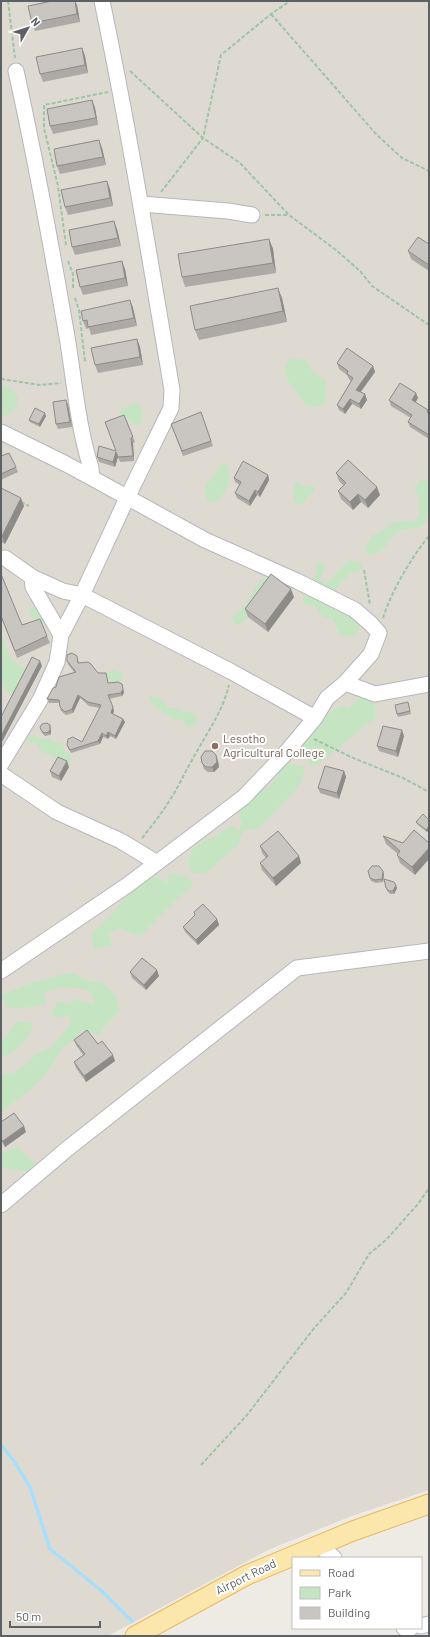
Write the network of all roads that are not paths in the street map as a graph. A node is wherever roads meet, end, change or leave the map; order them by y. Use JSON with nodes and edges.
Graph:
{"nodes":[{"id":1,"x":102,"y":1,"type":"edge"},
{"id":2,"x":16,"y":71,"type":"road end"},
{"id":3,"x":141,"y":204,"type":"junction"},
{"id":4,"x":252,"y":215,"type":"road end"},
{"id":5,"x":1,"y":432,"type":"edge"},
{"id":6,"x":92,"y":478,"type":"junction"},
{"id":7,"x":127,"y":498,"type":"junction"},
{"id":8,"x":5,"y":558,"type":"dead end"},
{"id":9,"x":32,"y":576,"type":"junction"},
{"id":10,"x":82,"y":595,"type":"junction"},
{"id":11,"x":61,"y":635,"type":"junction"},
{"id":12,"x":345,"y":683,"type":"junction"},
{"id":13,"x":429,"y":684,"type":"edge"},
{"id":14,"x":315,"y":718,"type":"junction"},
{"id":15,"x":1,"y":764,"type":"edge"},
{"id":16,"x":1,"y":774,"type":"edge"},
{"id":17,"x":157,"y":863,"type":"junction"},
{"id":18,"x":429,"y":951,"type":"edge"},
{"id":19,"x":1,"y":971,"type":"edge"},
{"id":20,"x":1,"y":1205,"type":"edge"},
{"id":21,"x":429,"y":1504,"type":"edge"},
{"id":22,"x":319,"y":1545,"type":"junction"},
{"id":23,"x":333,"y":1557,"type":"edge"},
{"id":24,"x":135,"y":1636,"type":"edge"}],
"edges":[{"from":1,"to":3,"type":"street"},
{"from":2,"to":6,"type":"street"},
{"from":3,"to":4,"type":"street"},
{"from":3,"to":7,"type":"street"},
{"from":5,"to":6,"type":"street"},
{"from":6,"to":7,"type":"street"},
{"from":7,"to":10,"type":"street"},
{"from":7,"to":12,"type":"street"},
{"from":8,"to":9,"type":"street"},
{"from":9,"to":10,"type":"street"},
{"from":9,"to":11,"type":"street"},
{"from":10,"to":11,"type":"street"},
{"from":10,"to":14,"type":"street"},
{"from":11,"to":15,"type":"street"},
{"from":12,"to":13,"type":"street"},
{"from":12,"to":14,"type":"street"},
{"from":14,"to":17,"type":"street"},
{"from":16,"to":17,"type":"street"},
{"from":17,"to":19,"type":"street"},
{"from":18,"to":20,"type":"street"},
{"from":21,"to":22,"type":"main road","name":"Airport Road"},
{"from":22,"to":23,"type":"street"},
{"from":22,"to":24,"type":"main road","name":"Airport Road"}]}
